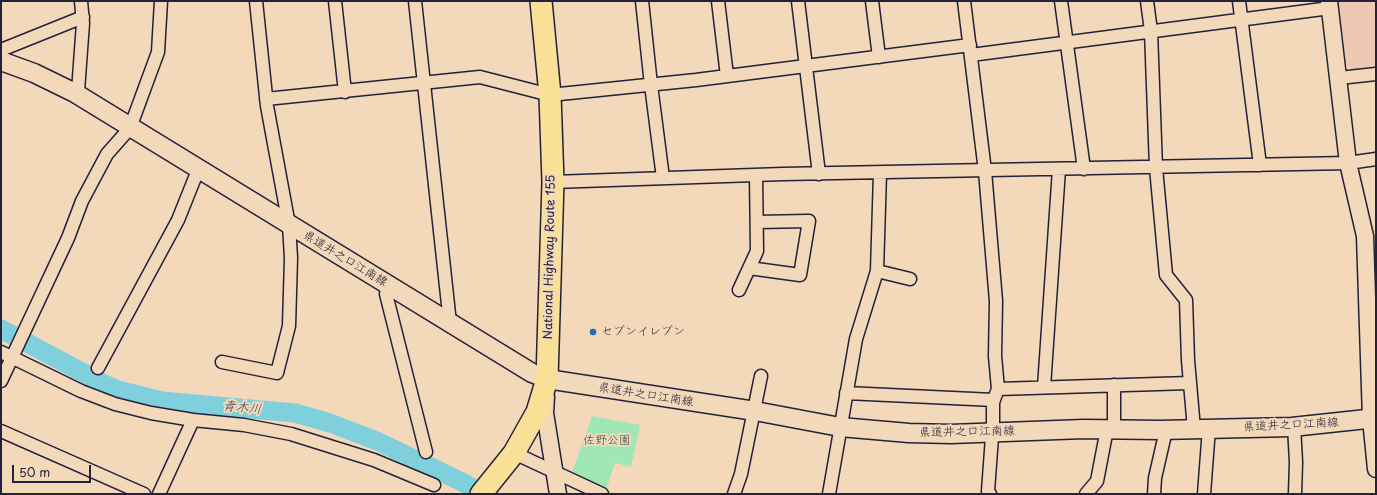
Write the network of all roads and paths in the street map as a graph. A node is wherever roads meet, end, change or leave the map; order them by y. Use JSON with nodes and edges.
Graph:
{"nodes":[{"id":1,"x":81,"y":1,"type":"edge"},
{"id":2,"x":161,"y":1,"type":"edge"},
{"id":3,"x":256,"y":1,"type":"edge"},
{"id":4,"x":335,"y":1,"type":"edge"},
{"id":5,"x":414,"y":1,"type":"edge"},
{"id":6,"x":541,"y":1,"type":"edge"},
{"id":7,"x":642,"y":1,"type":"edge"},
{"id":8,"x":718,"y":1,"type":"edge"},
{"id":9,"x":798,"y":1,"type":"edge"},
{"id":10,"x":872,"y":1,"type":"edge"},
{"id":11,"x":964,"y":1,"type":"edge"},
{"id":12,"x":1061,"y":1,"type":"edge"},
{"id":13,"x":1147,"y":1,"type":"edge"},
{"id":14,"x":1239,"y":1,"type":"edge"},
{"id":15,"x":1329,"y":5,"type":"edge"},
{"id":16,"x":82,"y":17,"type":"junction"},
{"id":17,"x":1241,"y":18,"type":"junction"},
{"id":18,"x":1151,"y":31,"type":"junction"},
{"id":19,"x":1067,"y":42,"type":"junction"},
{"id":20,"x":1,"y":50,"type":"edge"},
{"id":21,"x":971,"y":50,"type":"junction"},
{"id":22,"x":879,"y":57,"type":"junction"},
{"id":23,"x":1,"y":61,"type":"edge"},
{"id":24,"x":806,"y":66,"type":"junction"},
{"id":25,"x":1376,"y":74,"type":"edge"},
{"id":26,"x":727,"y":76,"type":"junction"},
{"id":27,"x":1339,"y":78,"type":"junction"},
{"id":28,"x":424,"y":82,"type":"junction"},
{"id":29,"x":651,"y":85,"type":"junction"},
{"id":30,"x":345,"y":92,"type":"junction"},
{"id":31,"x":75,"y":93,"type":"junction"},
{"id":32,"x":550,"y":95,"type":"junction"},
{"id":33,"x":266,"y":99,"type":"junction"},
{"id":34,"x":130,"y":128,"type":"junction"},
{"id":35,"x":1376,"y":159,"type":"edge"},
{"id":36,"x":1348,"y":163,"type":"junction"},
{"id":37,"x":1260,"y":165,"type":"junction"},
{"id":38,"x":1156,"y":168,"type":"junction"},
{"id":39,"x":1084,"y":169,"type":"junction"},
{"id":40,"x":198,"y":170,"type":"junction"},
{"id":41,"x":1059,"y":170,"type":"junction"},
{"id":42,"x":985,"y":171,"type":"junction"},
{"id":43,"x":880,"y":173,"type":"junction"},
{"id":44,"x":819,"y":174,"type":"junction"},
{"id":45,"x":756,"y":175,"type":"junction"},
{"id":46,"x":663,"y":178,"type":"junction"},
{"id":47,"x":553,"y":182,"type":"junction"},
{"id":48,"x":757,"y":222,"type":"junction"},
{"id":49,"x":289,"y":225,"type":"junction"},
{"id":50,"x":750,"y":268,"type":"junction"},
{"id":51,"x":877,"y":271,"type":"junction"},
{"id":52,"x":910,"y":279,"type":"dead end"},
{"id":53,"x":388,"y":285,"type":"junction"},
{"id":54,"x":1371,"y":286,"type":"edge"},
{"id":55,"x":740,"y":290,"type":"dead end"},
{"id":56,"x":450,"y":323,"type":"junction"},
{"id":57,"x":6,"y":355,"type":"edge"},
{"id":58,"x":222,"y":362,"type":"dead end"},
{"id":59,"x":98,"y":368,"type":"dead end"},
{"id":60,"x":761,"y":376,"type":"dead end"},
{"id":61,"x":547,"y":379,"type":"junction"},
{"id":62,"x":1,"y":381,"type":"edge"},
{"id":63,"x":1190,"y":383,"type":"junction"},
{"id":64,"x":1114,"y":385,"type":"junction"},
{"id":65,"x":1044,"y":387,"type":"junction"},
{"id":66,"x":846,"y":393,"type":"junction"},
{"id":67,"x":996,"y":394,"type":"junction"},
{"id":68,"x":755,"y":411,"type":"junction"},
{"id":69,"x":1373,"y":419,"type":"edge"},
{"id":70,"x":192,"y":420,"type":"junction"},
{"id":71,"x":1294,"y":426,"type":"junction"},
{"id":72,"x":840,"y":427,"type":"junction"},
{"id":73,"x":1201,"y":428,"type":"junction"},
{"id":74,"x":1110,"y":429,"type":"junction"},
{"id":75,"x":1166,"y":430,"type":"junction"},
{"id":76,"x":1,"y":431,"type":"edge"},
{"id":77,"x":992,"y":432,"type":"junction"},
{"id":78,"x":426,"y":452,"type":"dead end"},
{"id":79,"x":514,"y":453,"type":"junction"},
{"id":80,"x":1376,"y":469,"type":"edge"},
{"id":81,"x":556,"y":472,"type":"junction"},
{"id":82,"x":434,"y":485,"type":"dead end"},
{"id":83,"x":484,"y":490,"type":"edge"},
{"id":84,"x":144,"y":494,"type":"edge"},
{"id":85,"x":159,"y":494,"type":"edge"},
{"id":86,"x":558,"y":494,"type":"edge"},
{"id":87,"x":602,"y":494,"type":"edge"},
{"id":88,"x":734,"y":494,"type":"edge"},
{"id":89,"x":829,"y":494,"type":"edge"},
{"id":90,"x":990,"y":494,"type":"edge"},
{"id":91,"x":1086,"y":494,"type":"edge"},
{"id":92,"x":1154,"y":494,"type":"edge"},
{"id":93,"x":1204,"y":494,"type":"edge"},
{"id":94,"x":1295,"y":494,"type":"edge"}],
"edges":[{"from":1,"to":16,"type":"street"},
{"from":2,"to":34,"type":"street"},
{"from":3,"to":33,"type":"street"},
{"from":4,"to":30,"type":"street"},
{"from":5,"to":28,"type":"street"},
{"from":6,"to":32,"type":"highway","name":"National Highway Route 155"},
{"from":7,"to":29,"type":"street"},
{"from":8,"to":26,"type":"street"},
{"from":9,"to":24,"type":"street"},
{"from":10,"to":22,"type":"street"},
{"from":11,"to":21,"type":"street"},
{"from":12,"to":19,"type":"street"},
{"from":13,"to":18,"type":"street"},
{"from":14,"to":17,"type":"street"},
{"from":15,"to":17,"type":"street"},
{"from":15,"to":27,"type":"street"},
{"from":16,"to":20,"type":"street"},
{"from":16,"to":31,"type":"street"},
{"from":17,"to":18,"type":"street"},
{"from":17,"to":37,"type":"street"},
{"from":18,"to":19,"type":"street"},
{"from":18,"to":38,"type":"street"},
{"from":19,"to":21,"type":"street"},
{"from":19,"to":39,"type":"street"},
{"from":21,"to":22,"type":"street"},
{"from":21,"to":42,"type":"street"},
{"from":22,"to":24,"type":"street"},
{"from":23,"to":31,"type":"main road","name":"県道井之口江南線"},
{"from":24,"to":26,"type":"street"},
{"from":24,"to":44,"type":"street"},
{"from":25,"to":27,"type":"street"},
{"from":26,"to":29,"type":"street"},
{"from":27,"to":36,"type":"street"},
{"from":28,"to":30,"type":"street"},
{"from":28,"to":32,"type":"street"},
{"from":28,"to":56,"type":"street"},
{"from":29,"to":32,"type":"street"},
{"from":29,"to":46,"type":"street"},
{"from":30,"to":33,"type":"street"},
{"from":31,"to":34,"type":"main road","name":"県道井之口江南線"},
{"from":32,"to":47,"type":"highway","name":"National Highway Route 155"},
{"from":33,"to":49,"type":"street"},
{"from":34,"to":40,"type":"main road","name":"県道井之口江南線"},
{"from":34,"to":57,"type":"street"},
{"from":35,"to":36,"type":"street"},
{"from":36,"to":37,"type":"street"},
{"from":36,"to":54,"type":"street"},
{"from":37,"to":38,"type":"street"},
{"from":38,"to":39,"type":"street"},
{"from":38,"to":63,"type":"street"},
{"from":39,"to":41,"type":"street"},
{"from":40,"to":49,"type":"main road","name":"県道井之口江南線"},
{"from":40,"to":59,"type":"street"},
{"from":41,"to":42,"type":"street"},
{"from":41,"to":65,"type":"street"},
{"from":42,"to":43,"type":"street"},
{"from":42,"to":67,"type":"street"},
{"from":43,"to":44,"type":"street"},
{"from":43,"to":51,"type":"street"},
{"from":44,"to":45,"type":"street"},
{"from":45,"to":46,"type":"street"},
{"from":45,"to":48,"type":"street"},
{"from":46,"to":47,"type":"street"},
{"from":47,"to":61,"type":"highway","name":"National Highway Route 155"},
{"from":48,"to":50,"type":"street"},
{"from":48,"to":50,"type":"street"},
{"from":49,"to":53,"type":"main road","name":"県道井之口江南線"},
{"from":49,"to":58,"type":"street"},
{"from":50,"to":55,"type":"street"},
{"from":51,"to":52,"type":"street"},
{"from":51,"to":66,"type":"street"},
{"from":53,"to":56,"type":"main road","name":"県道井之口江南線"},
{"from":53,"to":78,"type":"street"},
{"from":54,"to":69,"type":"street"},
{"from":56,"to":61,"type":"main road","name":"県道井之口江南線"},
{"from":57,"to":62,"type":"street"},
{"from":57,"to":70,"type":"street"},
{"from":60,"to":68,"type":"street"},
{"from":61,"to":68,"type":"main road","name":"県道井之口江南線"},
{"from":61,"to":79,"type":"highway","name":"National Highway Route 155"},
{"from":61,"to":81,"type":"street"},
{"from":63,"to":64,"type":"street"},
{"from":63,"to":73,"type":"street"},
{"from":64,"to":65,"type":"street"},
{"from":64,"to":74,"type":"street"},
{"from":65,"to":67,"type":"street"},
{"from":66,"to":67,"type":"street"},
{"from":66,"to":72,"type":"street"},
{"from":67,"to":77,"type":"street"},
{"from":68,"to":72,"type":"main road","name":"県道井之口江南線"},
{"from":68,"to":88,"type":"street"},
{"from":69,"to":71,"type":"main road","name":"県道井之口江南線"},
{"from":69,"to":80,"type":"street"},
{"from":70,"to":82,"type":"street"},
{"from":70,"to":85,"type":"street"},
{"from":71,"to":73,"type":"main road","name":"県道井之口江南線"},
{"from":71,"to":94,"type":"street"},
{"from":72,"to":77,"type":"main road","name":"県道井之口江南線"},
{"from":72,"to":89,"type":"street"},
{"from":73,"to":75,"type":"main road","name":"県道井之口江南線"},
{"from":73,"to":93,"type":"street"},
{"from":74,"to":75,"type":"main road","name":"県道井之口江南線"},
{"from":74,"to":77,"type":"main road","name":"県道井之口江南線"},
{"from":74,"to":91,"type":"street"},
{"from":75,"to":92,"type":"street"},
{"from":76,"to":84,"type":"street"},
{"from":77,"to":90,"type":"street"},
{"from":79,"to":81,"type":"street"},
{"from":79,"to":83,"type":"highway","name":"National Highway Route 155"},
{"from":81,"to":86,"type":"street"},
{"from":81,"to":87,"type":"street"}]}
